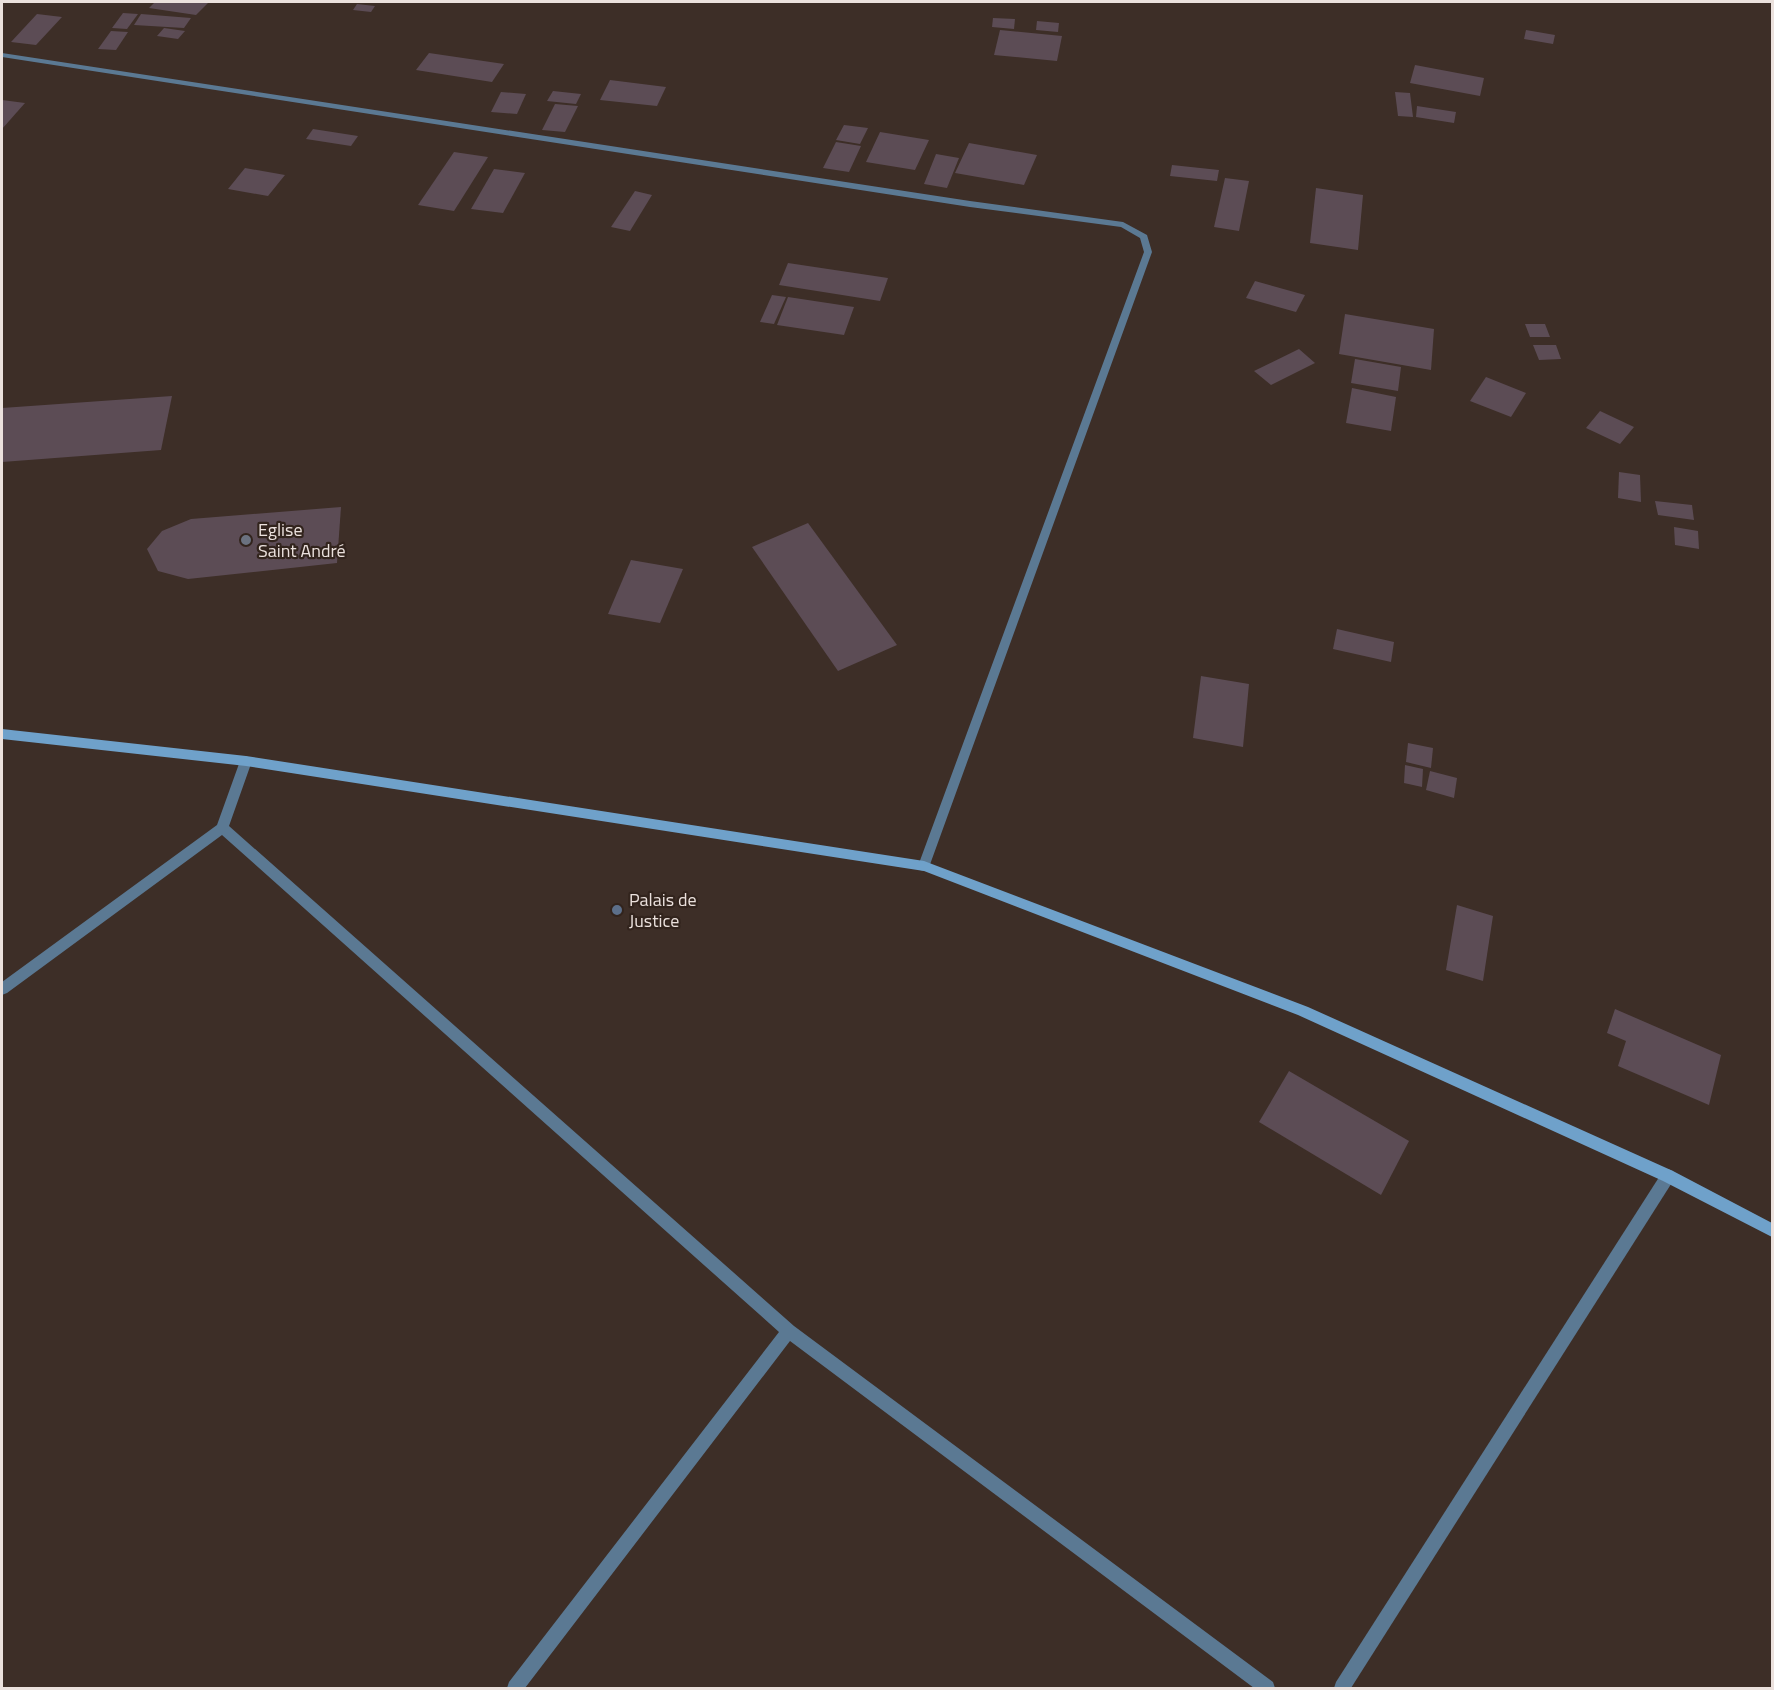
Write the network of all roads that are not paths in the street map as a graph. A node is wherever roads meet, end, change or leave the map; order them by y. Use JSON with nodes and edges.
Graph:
{"nodes":[{"id":1,"x":2,"y":55,"type":"edge"},
{"id":2,"x":2,"y":734,"type":"edge"},
{"id":3,"x":246,"y":761,"type":"junction"},
{"id":4,"x":222,"y":828,"type":"junction"},
{"id":5,"x":924,"y":866,"type":"junction"},
{"id":6,"x":2,"y":989,"type":"edge"},
{"id":7,"x":1668,"y":1176,"type":"junction"},
{"id":8,"x":1773,"y":1230,"type":"edge"},
{"id":9,"x":789,"y":1331,"type":"junction"},
{"id":10,"x":515,"y":1689,"type":"edge"},
{"id":11,"x":1267,"y":1689,"type":"edge"},
{"id":12,"x":1342,"y":1689,"type":"edge"}],
"edges":[{"from":1,"to":5,"type":"street"},
{"from":2,"to":3,"type":"street"},
{"from":3,"to":4,"type":"street"},
{"from":3,"to":5,"type":"street"},
{"from":4,"to":6,"type":"street"},
{"from":4,"to":9,"type":"street"},
{"from":5,"to":7,"type":"street"},
{"from":7,"to":8,"type":"street"},
{"from":7,"to":12,"type":"street"},
{"from":9,"to":10,"type":"street"},
{"from":9,"to":11,"type":"street"}]}
